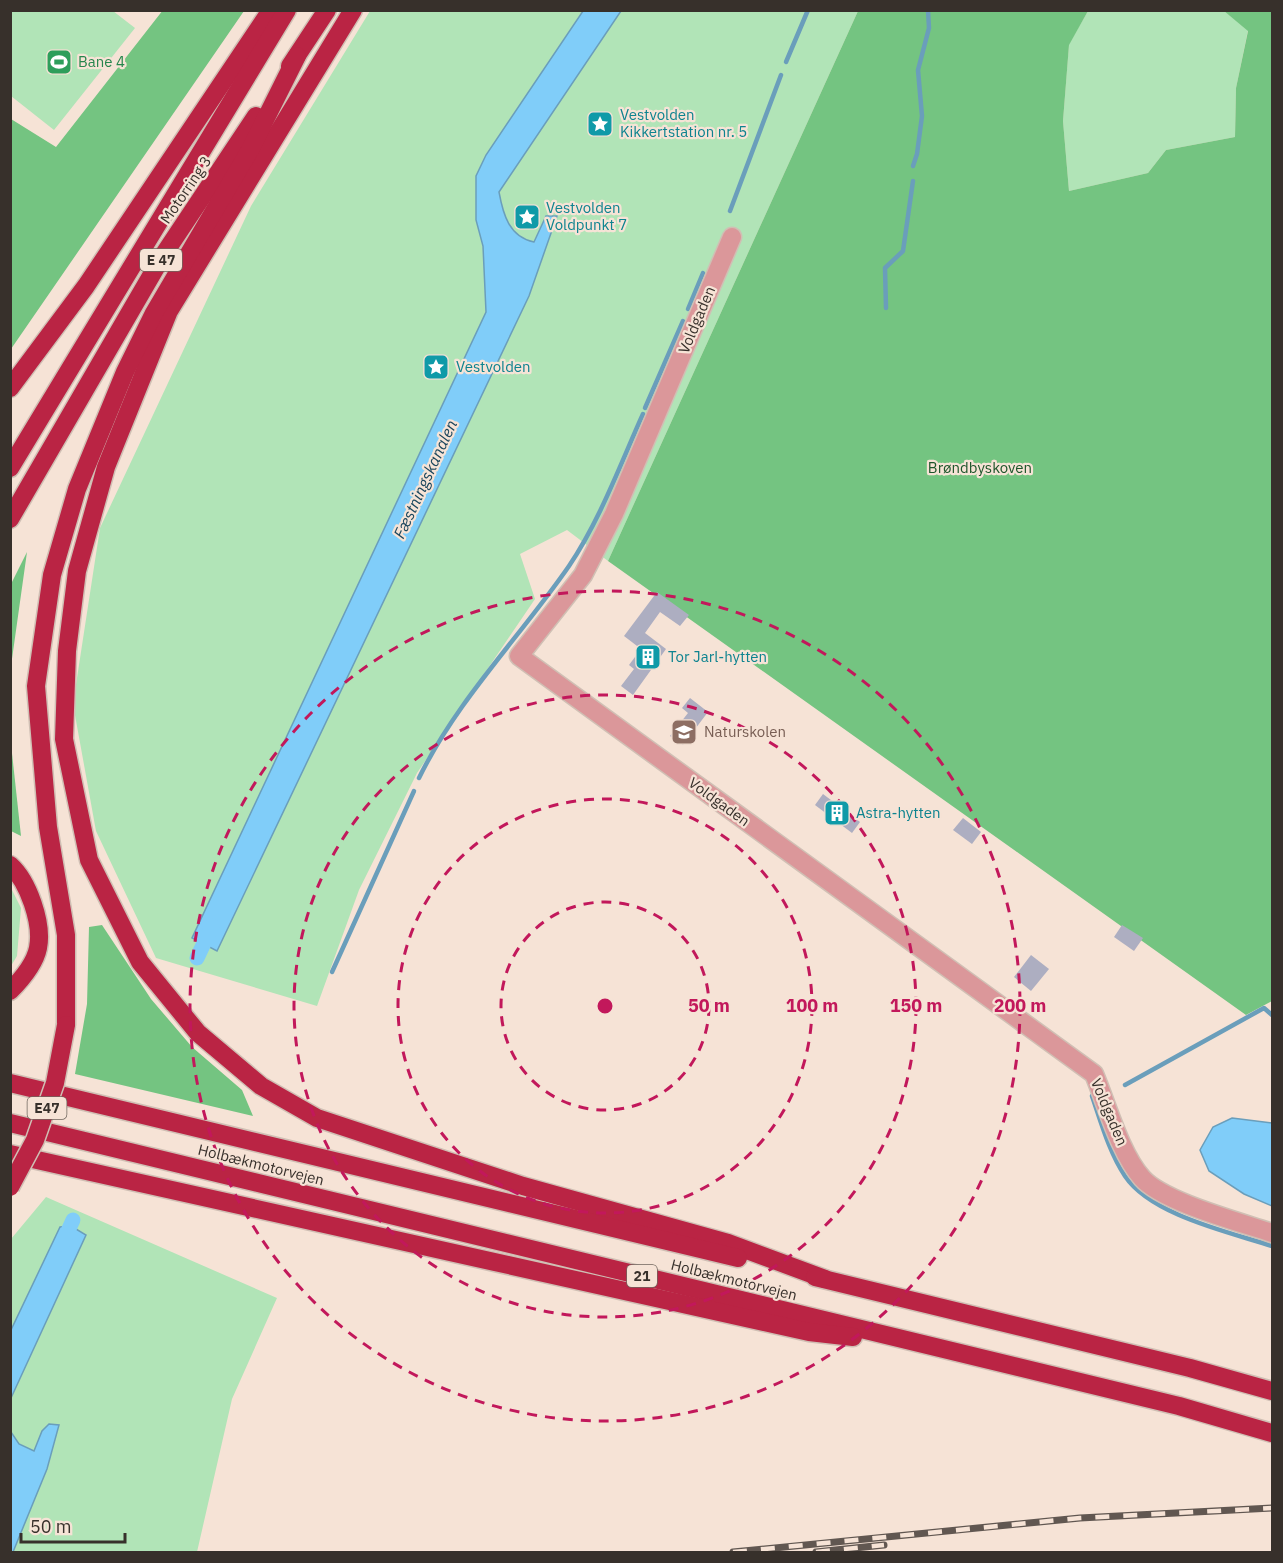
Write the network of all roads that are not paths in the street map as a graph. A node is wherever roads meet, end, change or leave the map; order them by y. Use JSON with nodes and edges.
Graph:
{"nodes":[{"id":1,"x":271,"y":10,"type":"edge"},
{"id":2,"x":287,"y":10,"type":"edge"},
{"id":3,"x":327,"y":10,"type":"edge"},
{"id":4,"x":353,"y":10,"type":"edge"},
{"id":5,"x":297,"y":56,"type":"junction"},
{"id":6,"x":732,"y":237,"type":"dead end"},
{"id":7,"x":10,"y":388,"type":"edge"},
{"id":8,"x":10,"y":468,"type":"edge"},
{"id":9,"x":10,"y":519,"type":"edge"},
{"id":10,"x":10,"y":865,"type":"edge"},
{"id":11,"x":10,"y":991,"type":"edge"},
{"id":12,"x":10,"y":1083,"type":"edge"},
{"id":13,"x":10,"y":1123,"type":"edge"},
{"id":14,"x":10,"y":1154,"type":"edge"},
{"id":15,"x":10,"y":1186,"type":"edge"},
{"id":16,"x":1272,"y":1233,"type":"edge"},
{"id":17,"x":825,"y":1279,"type":"junction"},
{"id":18,"x":921,"y":1344,"type":"junction"},
{"id":19,"x":1272,"y":1391,"type":"edge"},
{"id":20,"x":1272,"y":1432,"type":"edge"}],
"edges":[{"from":1,"to":7,"type":"highway"},
{"from":2,"to":8,"type":"highway","name":"Motorring 3","number":"E 47"},
{"from":3,"to":5,"type":"highway","name":"Motorring 3","number":"E 47"},
{"from":4,"to":17,"type":"highway"},
{"from":5,"to":9,"type":"highway","name":"Motorring 3","number":"E 47"},
{"from":5,"to":15,"type":"highway","number":"E47","bridge":true},
{"from":6,"to":16,"type":"street","name":"Voldgaden"},
{"from":10,"to":11,"type":"highway"},
{"from":12,"to":17,"type":"highway","name":"Holbækmotorvejen"},
{"from":13,"to":18,"type":"highway","name":"Holbækmotorvejen","number":"21"},
{"from":14,"to":18,"type":"highway"},
{"from":17,"to":19,"type":"highway","name":"Holbækmotorvejen"},
{"from":18,"to":20,"type":"highway","name":"Holbækmotorvejen","number":"21"}]}
